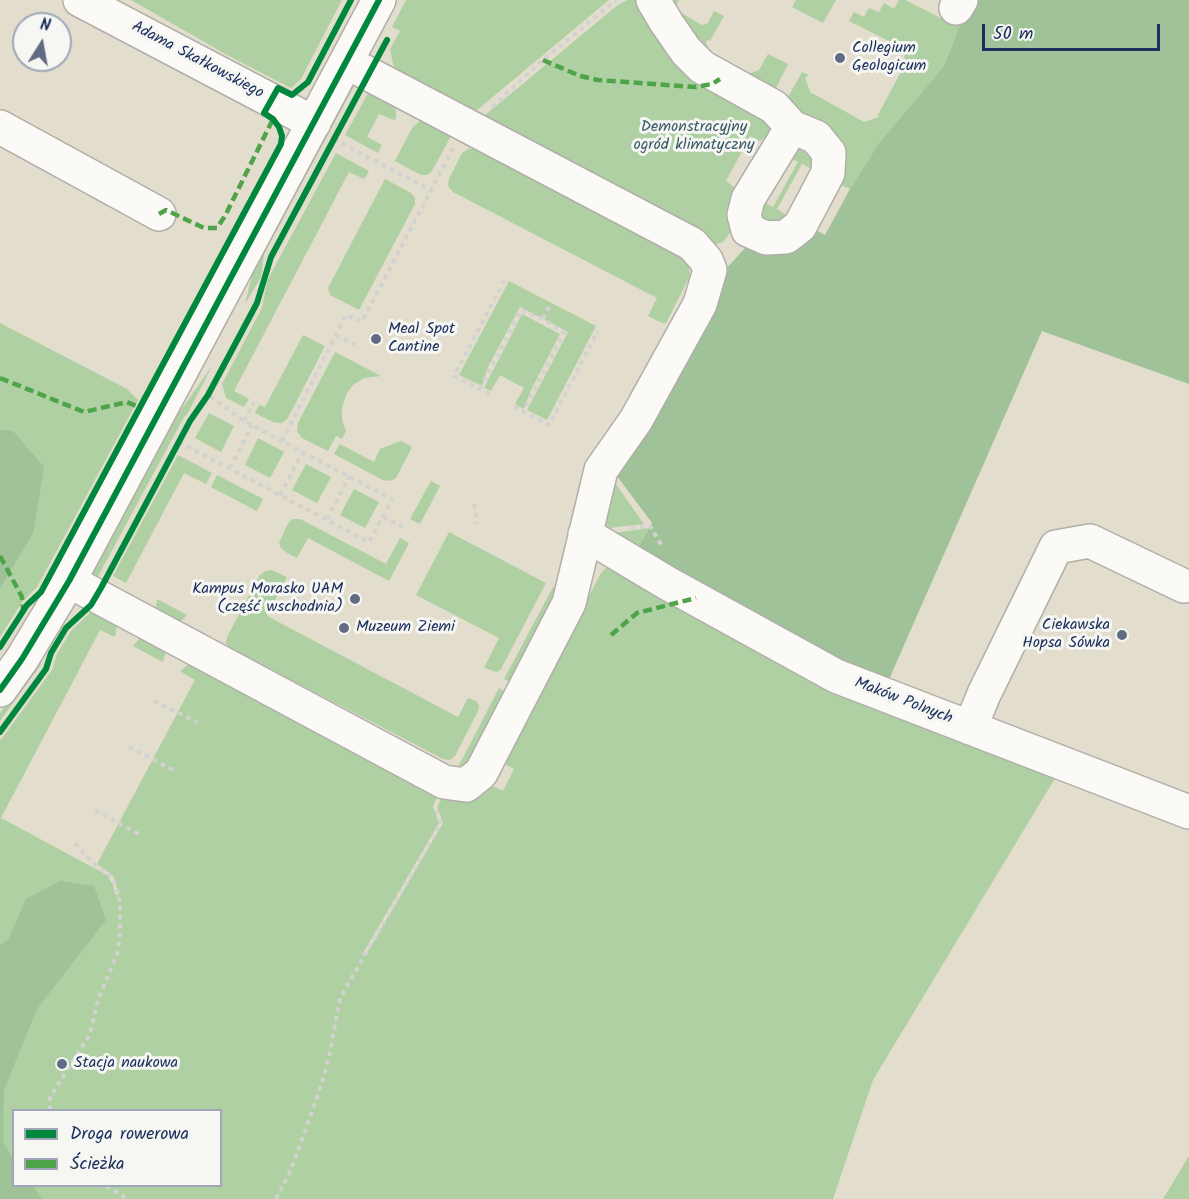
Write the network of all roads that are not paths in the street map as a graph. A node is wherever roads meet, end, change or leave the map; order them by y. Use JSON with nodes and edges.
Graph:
{"nodes":[{"id":1,"x":80,"y":0,"type":"edge"},
{"id":2,"x":379,"y":0,"type":"edge"},
{"id":3,"x":653,"y":0,"type":"edge"},
{"id":4,"x":346,"y":62,"type":"junction"},
{"id":5,"x":0,"y":127,"type":"edge"},
{"id":6,"x":792,"y":127,"type":"junction"},
{"id":7,"x":324,"y":131,"type":"junction"},
{"id":8,"x":159,"y":214,"type":"dead end"},
{"id":9,"x":748,"y":230,"type":"junction"},
{"id":10,"x":706,"y":260,"type":"junction"},
{"id":11,"x":585,"y":534,"type":"junction"},
{"id":12,"x":69,"y":581,"type":"junction"},
{"id":13,"x":1185,"y":586,"type":"dead end"},
{"id":14,"x":0,"y":690,"type":"edge"},
{"id":15,"x":970,"y":728,"type":"junction"},
{"id":16,"x":1189,"y":812,"type":"edge"}],
"edges":[{"from":1,"to":7,"type":"street","name":"Adama Skałkowskiego"},
{"from":2,"to":4,"type":"street"},
{"from":3,"to":6,"type":"street"},
{"from":4,"to":7,"type":"street"},
{"from":4,"to":10,"type":"street"},
{"from":5,"to":8,"type":"street"},
{"from":6,"to":9,"type":"street"},
{"from":6,"to":9,"type":"street"},
{"from":7,"to":12,"type":"street"},
{"from":9,"to":10,"type":"street"},
{"from":10,"to":11,"type":"street"},
{"from":11,"to":12,"type":"street"},
{"from":11,"to":15,"type":"street","name":"Maków Polnych"},
{"from":12,"to":14,"type":"street"},
{"from":13,"to":15,"type":"street"},
{"from":15,"to":16,"type":"street","name":"Maków Polnych"}]}
